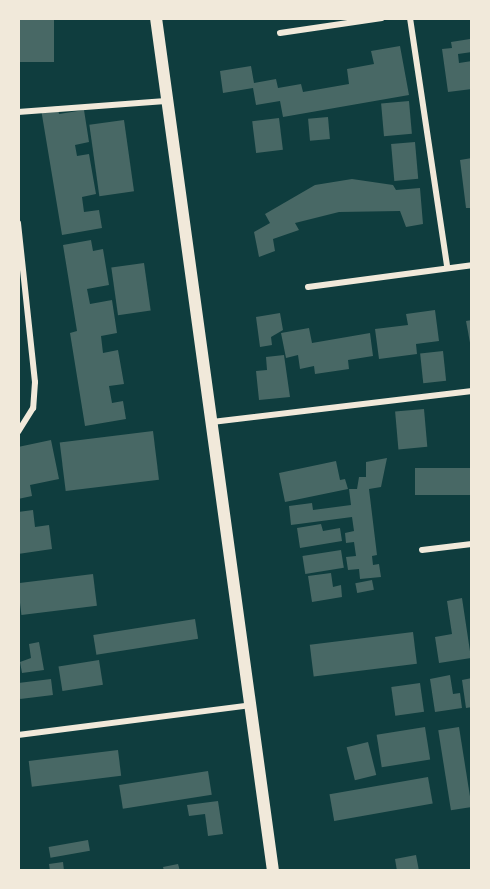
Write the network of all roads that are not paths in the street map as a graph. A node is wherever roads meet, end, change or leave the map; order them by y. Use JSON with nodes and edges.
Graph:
{"nodes":[{"id":1,"x":156,"y":18,"type":"edge"},
{"id":2,"x":382,"y":18,"type":"edge"},
{"id":3,"x":411,"y":18,"type":"edge"},
{"id":4,"x":280,"y":33,"type":"dead end"},
{"id":5,"x":166,"y":101,"type":"junction"},
{"id":6,"x":18,"y":112,"type":"edge"},
{"id":7,"x":18,"y":223,"type":"edge"},
{"id":8,"x":472,"y":265,"type":"edge"},
{"id":9,"x":447,"y":267,"type":"junction"},
{"id":10,"x":308,"y":286,"type":"dead end"},
{"id":11,"x":472,"y":391,"type":"edge"},
{"id":12,"x":212,"y":422,"type":"junction"},
{"id":13,"x":18,"y":432,"type":"edge"},
{"id":14,"x":472,"y":544,"type":"edge"},
{"id":15,"x":422,"y":550,"type":"dead end"},
{"id":16,"x":251,"y":705,"type":"junction"},
{"id":17,"x":18,"y":735,"type":"edge"},
{"id":18,"x":273,"y":871,"type":"edge"}],
"edges":[{"from":1,"to":5,"type":"main road"},
{"from":2,"to":4,"type":"street"},
{"from":3,"to":9,"type":"street"},
{"from":5,"to":6,"type":"street"},
{"from":5,"to":12,"type":"main road"},
{"from":7,"to":13,"type":"street"},
{"from":8,"to":9,"type":"street"},
{"from":9,"to":10,"type":"street"},
{"from":11,"to":12,"type":"street"},
{"from":12,"to":16,"type":"main road"},
{"from":14,"to":15,"type":"street"},
{"from":16,"to":17,"type":"street"},
{"from":16,"to":18,"type":"main road"}]}
